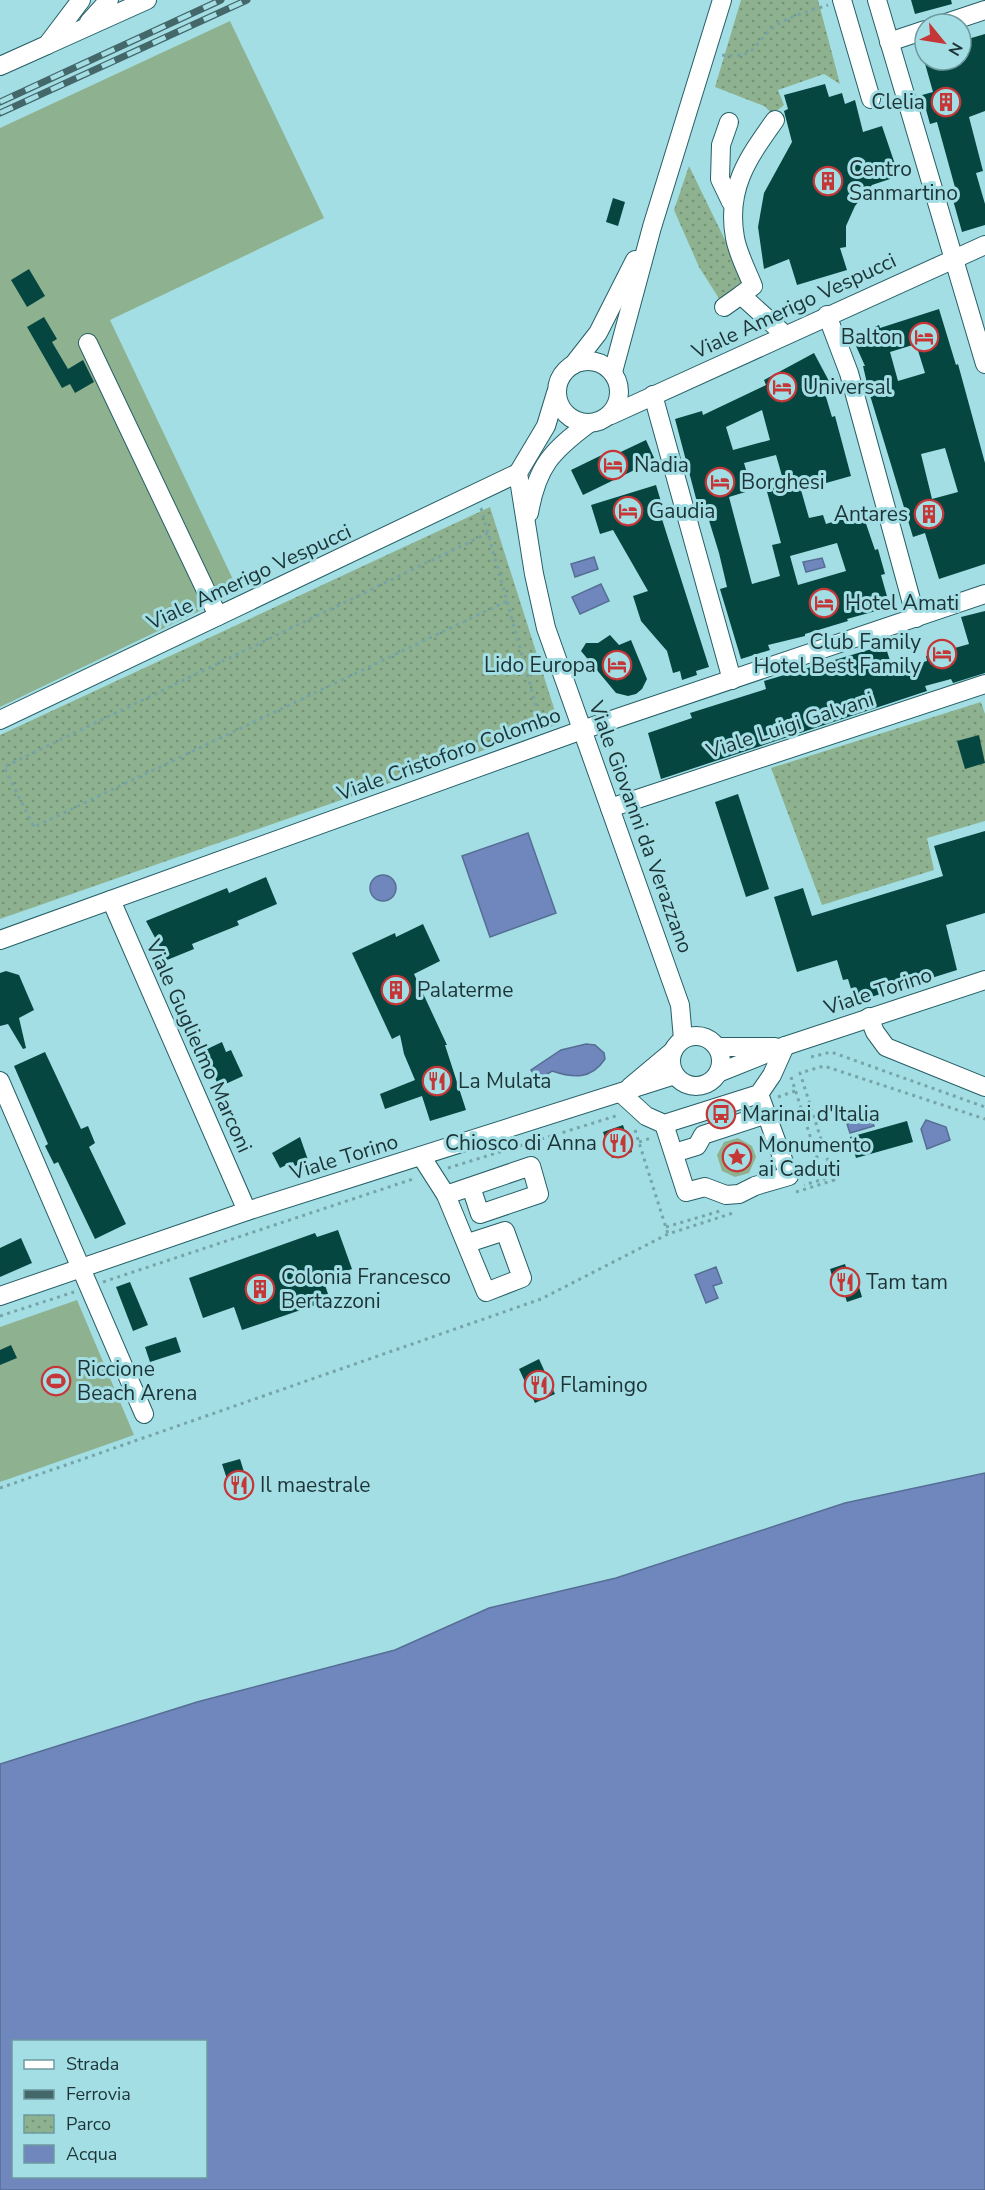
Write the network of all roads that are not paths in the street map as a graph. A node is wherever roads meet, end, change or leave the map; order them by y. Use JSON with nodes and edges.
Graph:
{"nodes":[{"id":1,"x":81,"y":0,"type":"edge"},
{"id":2,"x":109,"y":0,"type":"edge"},
{"id":3,"x":147,"y":0,"type":"edge"},
{"id":4,"x":722,"y":0,"type":"edge"},
{"id":5,"x":842,"y":0,"type":"edge"},
{"id":6,"x":877,"y":0,"type":"edge"},
{"id":7,"x":84,"y":28,"type":"junction"},
{"id":8,"x":913,"y":34,"type":"edge"},
{"id":9,"x":889,"y":42,"type":"junction"},
{"id":10,"x":47,"y":45,"type":"junction"},
{"id":11,"x":896,"y":64,"type":"junction"},
{"id":12,"x":0,"y":66,"type":"edge"},
{"id":13,"x":864,"y":74,"type":"junction"},
{"id":14,"x":871,"y":99,"type":"dead end"},
{"id":15,"x":775,"y":120,"type":"dead end"},
{"id":16,"x":729,"y":122,"type":"dead end"},
{"id":17,"x":731,"y":202,"type":"junction"},
{"id":18,"x":652,"y":227,"type":"junction"},
{"id":19,"x":985,"y":245,"type":"edge"},
{"id":20,"x":953,"y":257,"type":"junction"},
{"id":21,"x":741,"y":295,"type":"junction"},
{"id":22,"x":724,"y":307,"type":"dead end"},
{"id":23,"x":827,"y":315,"type":"junction"},
{"id":24,"x":785,"y":335,"type":"junction"},
{"id":25,"x":88,"y":343,"type":"dead end"},
{"id":26,"x":985,"y":364,"type":"edge"},
{"id":27,"x":573,"y":365,"type":"junction"},
{"id":28,"x":615,"y":376,"type":"junction"},
{"id":29,"x":556,"y":393,"type":"junction"},
{"id":30,"x":653,"y":395,"type":"junction"},
{"id":31,"x":611,"y":415,"type":"junction"},
{"id":32,"x":588,"y":424,"type":"junction"},
{"id":33,"x":518,"y":474,"type":"junction"},
{"id":34,"x":527,"y":523,"type":"junction"},
{"id":35,"x":985,"y":594,"type":"edge"},
{"id":36,"x":218,"y":616,"type":"junction"},
{"id":37,"x":916,"y":618,"type":"junction"},
{"id":38,"x":732,"y":680,"type":"junction"},
{"id":39,"x":985,"y":684,"type":"edge"},
{"id":40,"x":0,"y":720,"type":"edge"},
{"id":41,"x":582,"y":730,"type":"junction"},
{"id":42,"x":610,"y":808,"type":"junction"},
{"id":43,"x":111,"y":900,"type":"junction"},
{"id":44,"x":0,"y":940,"type":"edge"},
{"id":45,"x":985,"y":980,"type":"edge"},
{"id":46,"x":680,"y":1005,"type":"junction"},
{"id":47,"x":869,"y":1017,"type":"junction"},
{"id":48,"x":712,"y":1043,"type":"junction"},
{"id":49,"x":678,"y":1045,"type":"junction"},
{"id":50,"x":785,"y":1046,"type":"junction"},
{"id":51,"x":933,"y":1065,"type":"junction"},
{"id":52,"x":718,"y":1073,"type":"junction"},
{"id":53,"x":985,"y":1074,"type":"edge"},
{"id":54,"x":675,"y":1075,"type":"junction"},
{"id":55,"x":0,"y":1081,"type":"edge"},
{"id":56,"x":985,"y":1087,"type":"edge"},
{"id":57,"x":622,"y":1094,"type":"junction"},
{"id":58,"x":759,"y":1094,"type":"junction"},
{"id":59,"x":985,"y":1099,"type":"edge"},
{"id":60,"x":767,"y":1114,"type":"junction"},
{"id":61,"x":664,"y":1124,"type":"junction"},
{"id":62,"x":674,"y":1153,"type":"junction"},
{"id":63,"x":421,"y":1156,"type":"junction"},
{"id":64,"x":471,"y":1187,"type":"dead end"},
{"id":65,"x":447,"y":1195,"type":"junction"},
{"id":66,"x":247,"y":1211,"type":"junction"},
{"id":67,"x":468,"y":1244,"type":"dead end"},
{"id":68,"x":82,"y":1268,"type":"junction"},
{"id":69,"x":0,"y":1296,"type":"edge"},
{"id":70,"x":144,"y":1414,"type":"dead end"}],
"edges":[{"from":1,"to":10,"type":"street"},
{"from":2,"to":7,"type":"street"},
{"from":3,"to":7,"type":"street"},
{"from":4,"to":18,"type":"street"},
{"from":5,"to":13,"type":"street"},
{"from":6,"to":9,"type":"street"},
{"from":7,"to":10,"type":"street"},
{"from":8,"to":9,"type":"street"},
{"from":9,"to":11,"type":"street"},
{"from":10,"to":12,"type":"street"},
{"from":11,"to":13,"type":"street"},
{"from":11,"to":20,"type":"street"},
{"from":13,"to":14,"type":"street"},
{"from":15,"to":17,"type":"street"},
{"from":16,"to":17,"type":"street"},
{"from":17,"to":21,"type":"street"},
{"from":18,"to":27,"type":"street"},
{"from":18,"to":28,"type":"street"},
{"from":19,"to":20,"type":"street","name":"Viale Amerigo Vespucci"},
{"from":20,"to":23,"type":"street","name":"Viale Amerigo Vespucci"},
{"from":20,"to":26,"type":"street"},
{"from":21,"to":22,"type":"street"},
{"from":21,"to":24,"type":"street"},
{"from":23,"to":24,"type":"street","name":"Viale Amerigo Vespucci"},
{"from":23,"to":37,"type":"street"},
{"from":24,"to":30,"type":"street","name":"Viale Amerigo Vespucci"},
{"from":25,"to":36,"type":"street"},
{"from":27,"to":28,"type":"street"},
{"from":27,"to":29,"type":"street"},
{"from":28,"to":30,"type":"street"},
{"from":28,"to":31,"type":"street"},
{"from":29,"to":32,"type":"street"},
{"from":29,"to":33,"type":"street"},
{"from":30,"to":31,"type":"street","name":"Viale Amerigo Vespucci"},
{"from":30,"to":38,"type":"street"},
{"from":31,"to":32,"type":"street"},
{"from":32,"to":34,"type":"street","name":"Viale Giovanni da Verazzano"},
{"from":33,"to":34,"type":"street","name":"Viale Giovanni da Verazzano"},
{"from":33,"to":36,"type":"street","name":"Viale Amerigo Vespucci"},
{"from":34,"to":41,"type":"street","name":"Viale Giovanni da Verazzano"},
{"from":35,"to":37,"type":"street","name":"Viale Cristoforo Colombo"},
{"from":36,"to":40,"type":"street","name":"Viale Amerigo Vespucci"},
{"from":37,"to":38,"type":"street","name":"Viale Cristoforo Colombo"},
{"from":38,"to":41,"type":"street","name":"Viale Cristoforo Colombo"},
{"from":39,"to":42,"type":"street","name":"Viale Luigi Galvani"},
{"from":41,"to":42,"type":"street","name":"Viale Giovanni da Verazzano"},
{"from":41,"to":43,"type":"street","name":"Viale Cristoforo Colombo"},
{"from":42,"to":46,"type":"street","name":"Viale Giovanni da Verazzano"},
{"from":43,"to":44,"type":"street","name":"Viale Cristoforo Colombo"},
{"from":43,"to":66,"type":"street","name":"Viale Guglielmo Marconi"},
{"from":45,"to":47,"type":"street","name":"Viale Torino"},
{"from":46,"to":48,"type":"street","name":"Viale Giovanni da Verazzano"},
{"from":46,"to":49,"type":"street","name":"Viale Giovanni da Verazzano"},
{"from":47,"to":50,"type":"street","name":"Viale Torino"},
{"from":47,"to":51,"type":"street"},
{"from":48,"to":49,"type":"street"},
{"from":48,"to":50,"type":"street","name":"Viale Torino"},
{"from":48,"to":52,"type":"street"},
{"from":49,"to":54,"type":"street"},
{"from":49,"to":57,"type":"street","name":"Viale Torino"},
{"from":50,"to":52,"type":"street","name":"Viale Torino"},
{"from":50,"to":58,"type":"street"},
{"from":51,"to":53,"type":"street"},
{"from":51,"to":56,"type":"street"},
{"from":51,"to":59,"type":"street"},
{"from":52,"to":54,"type":"street"},
{"from":54,"to":57,"type":"street","name":"Viale Torino"},
{"from":55,"to":68,"type":"street"},
{"from":57,"to":61,"type":"street"},
{"from":57,"to":63,"type":"street","name":"Viale Torino"},
{"from":58,"to":60,"type":"street"},
{"from":58,"to":61,"type":"street"},
{"from":60,"to":62,"type":"street"},
{"from":60,"to":62,"type":"street"},
{"from":61,"to":62,"type":"street"},
{"from":63,"to":65,"type":"street"},
{"from":63,"to":66,"type":"street","name":"Viale Torino"},
{"from":64,"to":65,"type":"street"},
{"from":65,"to":67,"type":"street"},
{"from":66,"to":68,"type":"street","name":"Viale Torino"},
{"from":68,"to":69,"type":"street","name":"Viale Torino"},
{"from":68,"to":70,"type":"street"}]}
